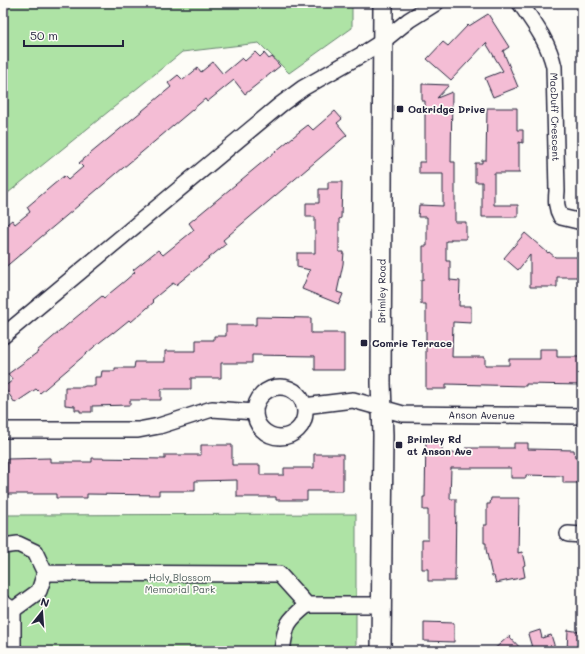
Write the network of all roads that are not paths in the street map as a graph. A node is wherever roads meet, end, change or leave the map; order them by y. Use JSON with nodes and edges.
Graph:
{"nodes":[{"id":1,"x":383,"y":3,"type":"edge"},
{"id":2,"x":436,"y":3,"type":"edge"},
{"id":3,"x":520,"y":3,"type":"edge"},
{"id":4,"x":383,"y":41,"type":"junction"},
{"id":5,"x":582,"y":222,"type":"edge"},
{"id":6,"x":3,"y":336,"type":"edge"},
{"id":7,"x":304,"y":406,"type":"junction"},
{"id":8,"x":382,"y":408,"type":"junction"},
{"id":9,"x":255,"y":412,"type":"junction"},
{"id":10,"x":582,"y":416,"type":"edge"},
{"id":11,"x":3,"y":428,"type":"edge"},
{"id":12,"x":3,"y":546,"type":"edge"},
{"id":13,"x":45,"y":573,"type":"junction"},
{"id":14,"x":307,"y":605,"type":"junction"},
{"id":15,"x":381,"y":605,"type":"junction"},
{"id":16,"x":8,"y":607,"type":"edge"},
{"id":17,"x":13,"y":651,"type":"edge"},
{"id":18,"x":282,"y":651,"type":"edge"},
{"id":19,"x":381,"y":651,"type":"edge"}],
"edges":[{"from":1,"to":4,"type":"main road","name":"Brimley Road"},
{"from":2,"to":4,"type":"street"},
{"from":3,"to":5,"type":"street","name":"MacDuff Crescent"},
{"from":4,"to":6,"type":"street"},
{"from":4,"to":8,"type":"main road","name":"Brimley Road"},
{"from":7,"to":8,"type":"street"},
{"from":7,"to":9,"type":"street"},
{"from":7,"to":9,"type":"street"},
{"from":8,"to":10,"type":"street","name":"Anson Avenue"},
{"from":8,"to":15,"type":"main road","name":"Brimley Road"},
{"from":9,"to":11,"type":"street"},
{"from":12,"to":13,"type":"street"},
{"from":13,"to":14,"type":"street"},
{"from":13,"to":16,"type":"street"},
{"from":14,"to":15,"type":"street"},
{"from":14,"to":18,"type":"street"},
{"from":15,"to":19,"type":"main road","name":"Brimley Road"},
{"from":16,"to":17,"type":"street"}]}
